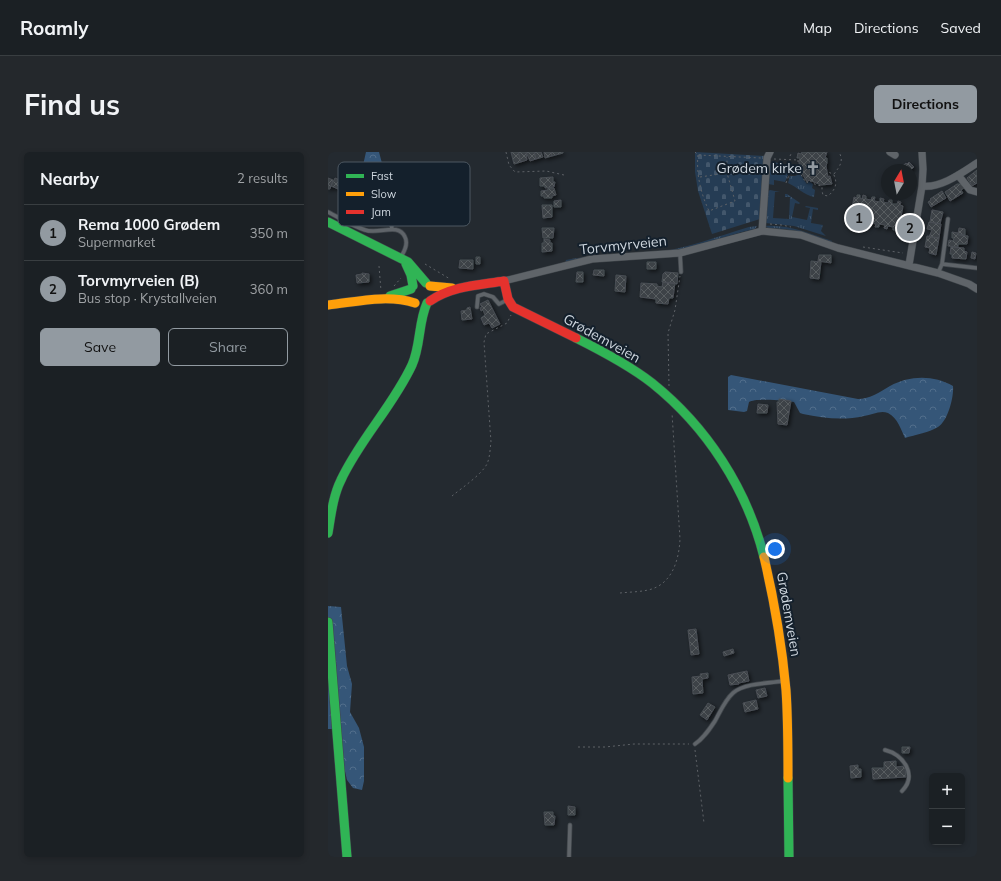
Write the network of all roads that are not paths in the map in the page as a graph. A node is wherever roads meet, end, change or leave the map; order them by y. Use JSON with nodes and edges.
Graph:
{"nodes":[{"id":1,"x":922,"y":152,"type":"edge"},
{"id":2,"x":768,"y":155,"type":"edge"},
{"id":3,"x":977,"y":163,"type":"edge"},
{"id":4,"x":958,"y":175,"type":"junction"},
{"id":5,"x":922,"y":186,"type":"junction"},
{"id":6,"x":977,"y":192,"type":"edge"},
{"id":7,"x":328,"y":212,"type":"edge"},
{"id":8,"x":338,"y":217,"type":"edge"},
{"id":9,"x":948,"y":219,"type":"dead end"},
{"id":10,"x":328,"y":222,"type":"edge"},
{"id":11,"x":357,"y":226,"type":"edge"},
{"id":12,"x":391,"y":226,"type":"edge"},
{"id":13,"x":392,"y":229,"type":"junction"},
{"id":14,"x":762,"y":231,"type":"junction"},
{"id":15,"x":680,"y":253,"type":"junction"},
{"id":16,"x":400,"y":257,"type":"junction"},
{"id":17,"x":942,"y":264,"type":"junction"},
{"id":18,"x":909,"y":265,"type":"junction"},
{"id":19,"x":977,"y":268,"type":"edge"},
{"id":20,"x":681,"y":272,"type":"road end"},
{"id":21,"x":938,"y":273,"type":"junction"},
{"id":22,"x":504,"y":281,"type":"junction"},
{"id":23,"x":428,"y":285,"type":"junction"},
{"id":24,"x":412,"y":287,"type":"junction"},
{"id":25,"x":462,"y":288,"type":"junction"},
{"id":26,"x":977,"y":289,"type":"edge"},
{"id":27,"x":380,"y":296,"type":"junction"},
{"id":28,"x":508,"y":299,"type":"junction"},
{"id":29,"x":428,"y":302,"type":"junction"},
{"id":30,"x":415,"y":303,"type":"junction"},
{"id":31,"x":328,"y":305,"type":"edge"},
{"id":32,"x":477,"y":307,"type":"dead end"},
{"id":33,"x":328,"y":533,"type":"edge"},
{"id":34,"x":328,"y":622,"type":"edge"},
{"id":35,"x":785,"y":681,"type":"junction"},
{"id":36,"x":695,"y":744,"type":"road end"},
{"id":37,"x":885,"y":750,"type":"dead end"},
{"id":38,"x":902,"y":791,"type":"dead end"},
{"id":39,"x":570,"y":825,"type":"dead end"},
{"id":40,"x":347,"y":857,"type":"edge"},
{"id":41,"x":569,"y":857,"type":"edge"},
{"id":42,"x":789,"y":857,"type":"edge"}],
"edges":[{"from":1,"to":5,"type":"street"},
{"from":2,"to":14,"type":"street"},
{"from":3,"to":4,"type":"street"},
{"from":4,"to":5,"type":"street"},
{"from":4,"to":6,"type":"street"},
{"from":5,"to":18,"type":"street"},
{"from":7,"to":8,"type":"lane"},
{"from":9,"to":17,"type":"lane"},
{"from":10,"to":16,"type":"main road"},
{"from":11,"to":13,"type":"lane"},
{"from":12,"to":13,"type":"lane"},
{"from":13,"to":16,"type":"lane"},
{"from":14,"to":15,"type":"street","name":"Torvmyrveien"},
{"from":14,"to":18,"type":"street","name":"Torvmyrveien"},
{"from":15,"to":20,"type":"lane"},
{"from":15,"to":22,"type":"street","name":"Torvmyrveien"},
{"from":16,"to":23,"type":"main road"},
{"from":16,"to":24,"type":"main road"},
{"from":17,"to":19,"type":"lane"},
{"from":17,"to":21,"type":"lane"},
{"from":18,"to":21,"type":"street","name":"Torvmyrveien"},
{"from":21,"to":26,"type":"street","name":"Torvmyrveien"},
{"from":22,"to":25,"type":"main road","name":"Torvmyrveien"},
{"from":22,"to":28,"type":"main road"},
{"from":23,"to":24,"type":"main road"},
{"from":23,"to":25,"type":"main road","name":"Torvmyrveien"},
{"from":23,"to":29,"type":"main road"},
{"from":24,"to":27,"type":"main road"},
{"from":24,"to":30,"type":"main road"},
{"from":25,"to":29,"type":"main road","name":"Torvmyrveien"},
{"from":27,"to":30,"type":"main road"},
{"from":27,"to":31,"type":"main road"},
{"from":28,"to":32,"type":"lane"},
{"from":28,"to":35,"type":"main road","name":"Grødemveien"},
{"from":29,"to":30,"type":"main road"},
{"from":29,"to":33,"type":"main road"},
{"from":34,"to":40,"type":"main road"},
{"from":35,"to":36,"type":"lane"},
{"from":35,"to":42,"type":"main road","name":"Grødemveien"},
{"from":37,"to":38,"type":"lane"},
{"from":39,"to":41,"type":"lane"}]}
